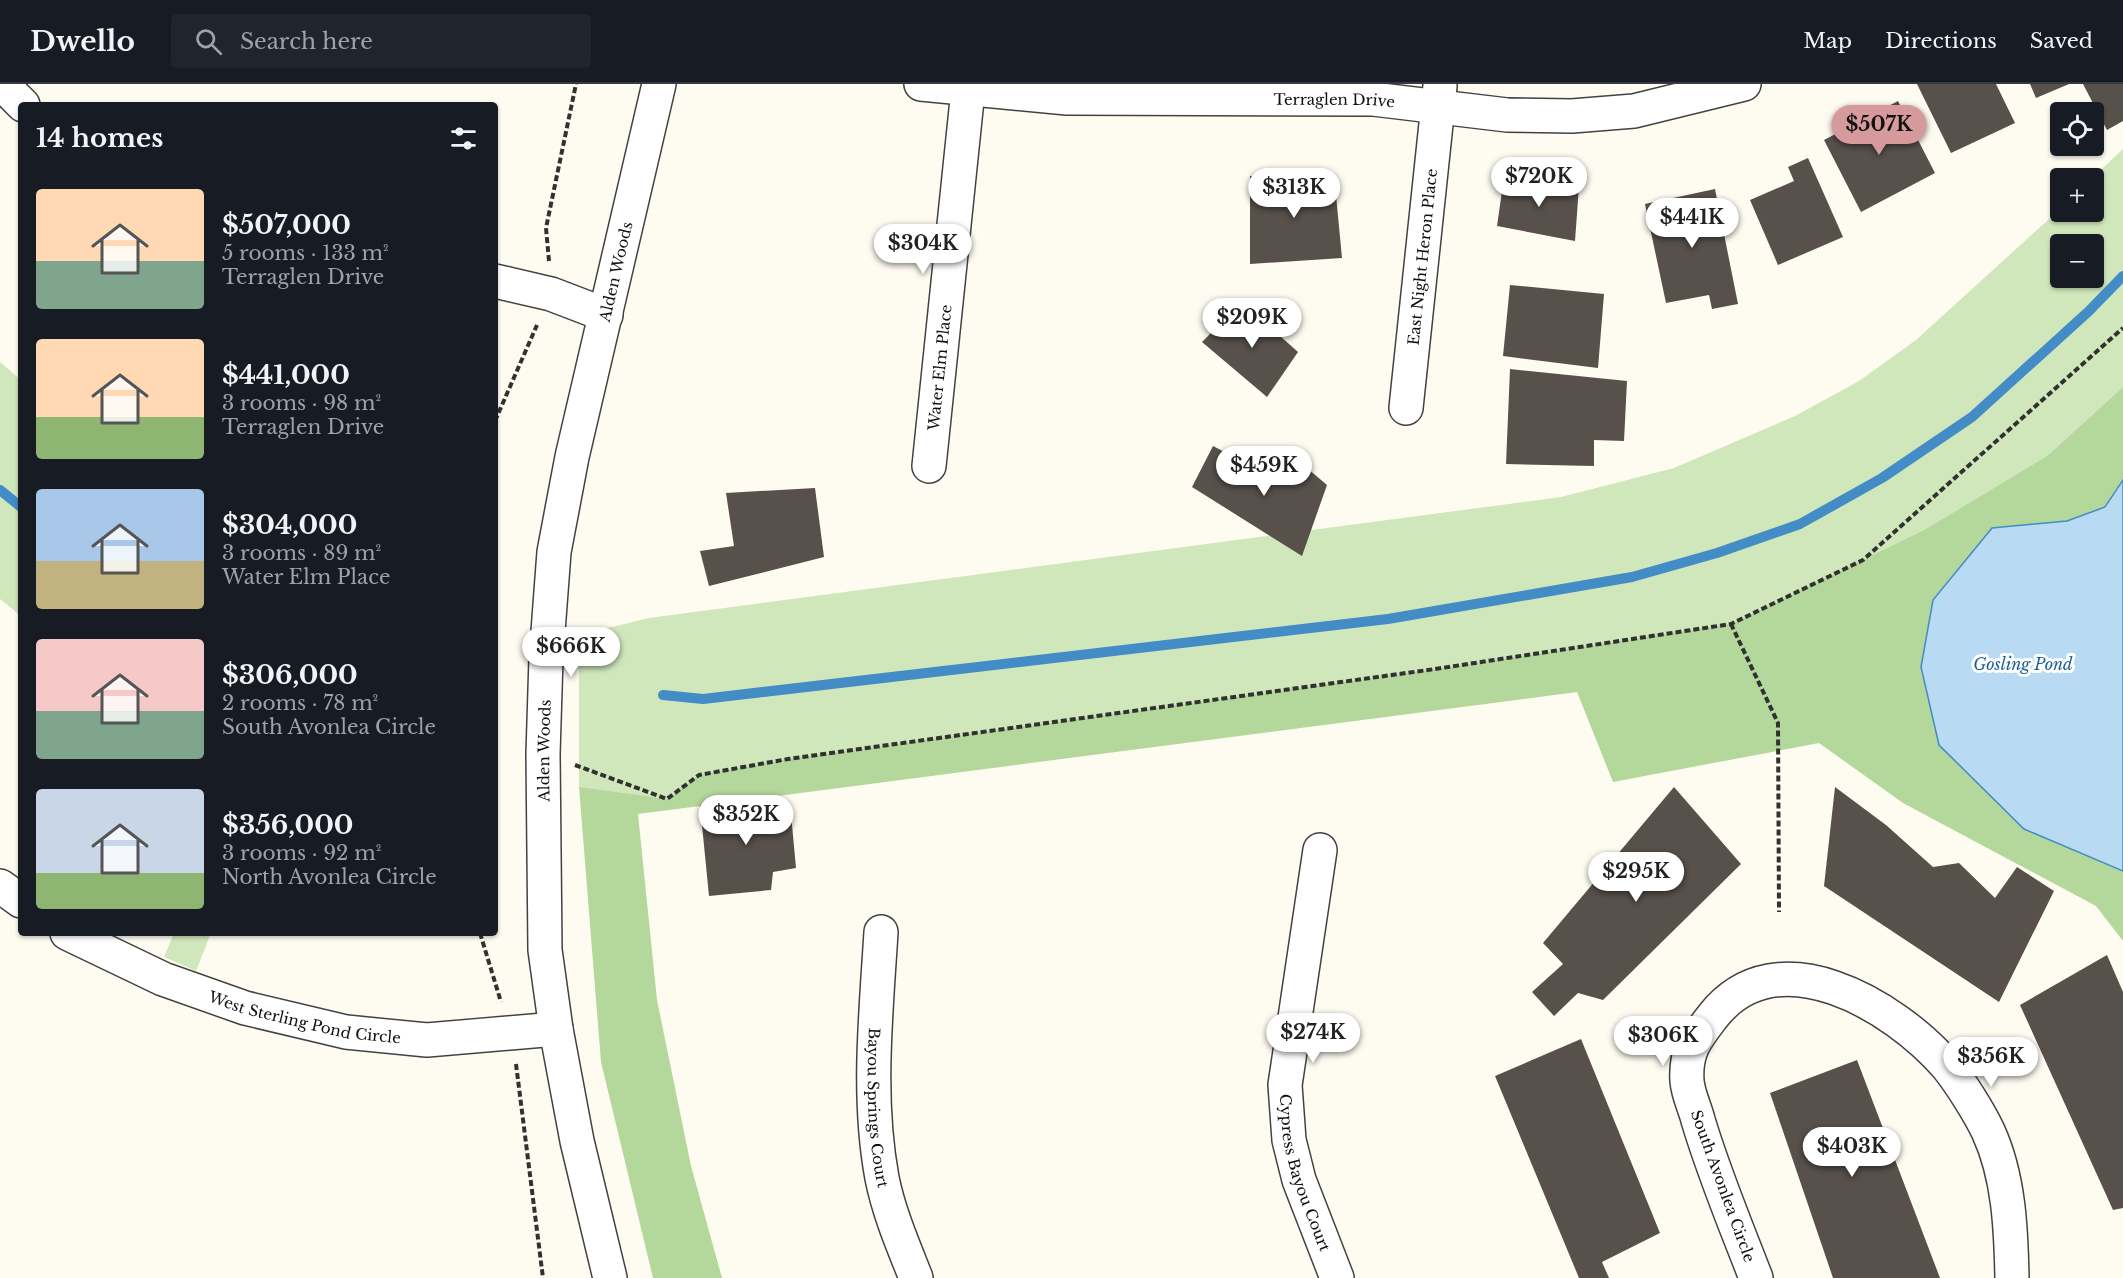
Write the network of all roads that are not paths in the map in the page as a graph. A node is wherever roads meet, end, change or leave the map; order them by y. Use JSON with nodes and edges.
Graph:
{"nodes":[{"id":1,"x":2,"y":84,"type":"edge"},
{"id":2,"x":659,"y":84,"type":"edge"},
{"id":3,"x":921,"y":84,"type":"edge"},
{"id":4,"x":1744,"y":84,"type":"edge"},
{"id":5,"x":968,"y":90,"type":"junction"},
{"id":6,"x":1439,"y":95,"type":"edge"},
{"id":7,"x":20,"y":102,"type":"edge"},
{"id":8,"x":498,"y":282,"type":"edge"},
{"id":9,"x":606,"y":315,"type":"junction"},
{"id":10,"x":1406,"y":408,"type":"dead end"},
{"id":11,"x":928,"y":466,"type":"dead end"},
{"id":12,"x":1320,"y":850,"type":"dead end"},
{"id":13,"x":0,"y":886,"type":"edge"},
{"id":14,"x":18,"y":899,"type":"edge"},
{"id":15,"x":881,"y":932,"type":"dead end"},
{"id":16,"x":73,"y":936,"type":"edge"},
{"id":17,"x":556,"y":1029,"type":"junction"},
{"id":18,"x":610,"y":1278,"type":"edge"},
{"id":19,"x":916,"y":1278,"type":"edge"},
{"id":20,"x":1338,"y":1278,"type":"edge"},
{"id":21,"x":1756,"y":1278,"type":"edge"},
{"id":22,"x":2012,"y":1278,"type":"edge"}],
"edges":[{"from":1,"to":7,"type":"street"},
{"from":2,"to":9,"type":"street","name":"Alden Woods"},
{"from":3,"to":5,"type":"street","name":"Terraglen Drive"},
{"from":4,"to":6,"type":"street","name":"Terraglen Drive"},
{"from":5,"to":6,"type":"street","name":"Terraglen Drive"},
{"from":5,"to":11,"type":"street","name":"Water Elm Place"},
{"from":6,"to":10,"type":"street","name":"East Night Heron Place"},
{"from":8,"to":9,"type":"street"},
{"from":9,"to":17,"type":"street","name":"Alden Woods"},
{"from":12,"to":20,"type":"street","name":"Cypress Bayou Court"},
{"from":13,"to":14,"type":"street"},
{"from":15,"to":19,"type":"street","name":"Bayou Springs Court"},
{"from":16,"to":17,"type":"street","name":"West Sterling Pond Circle"},
{"from":17,"to":18,"type":"street","name":"Alden Woods"},
{"from":21,"to":22,"type":"street","name":"South Avonlea Circle"}]}
